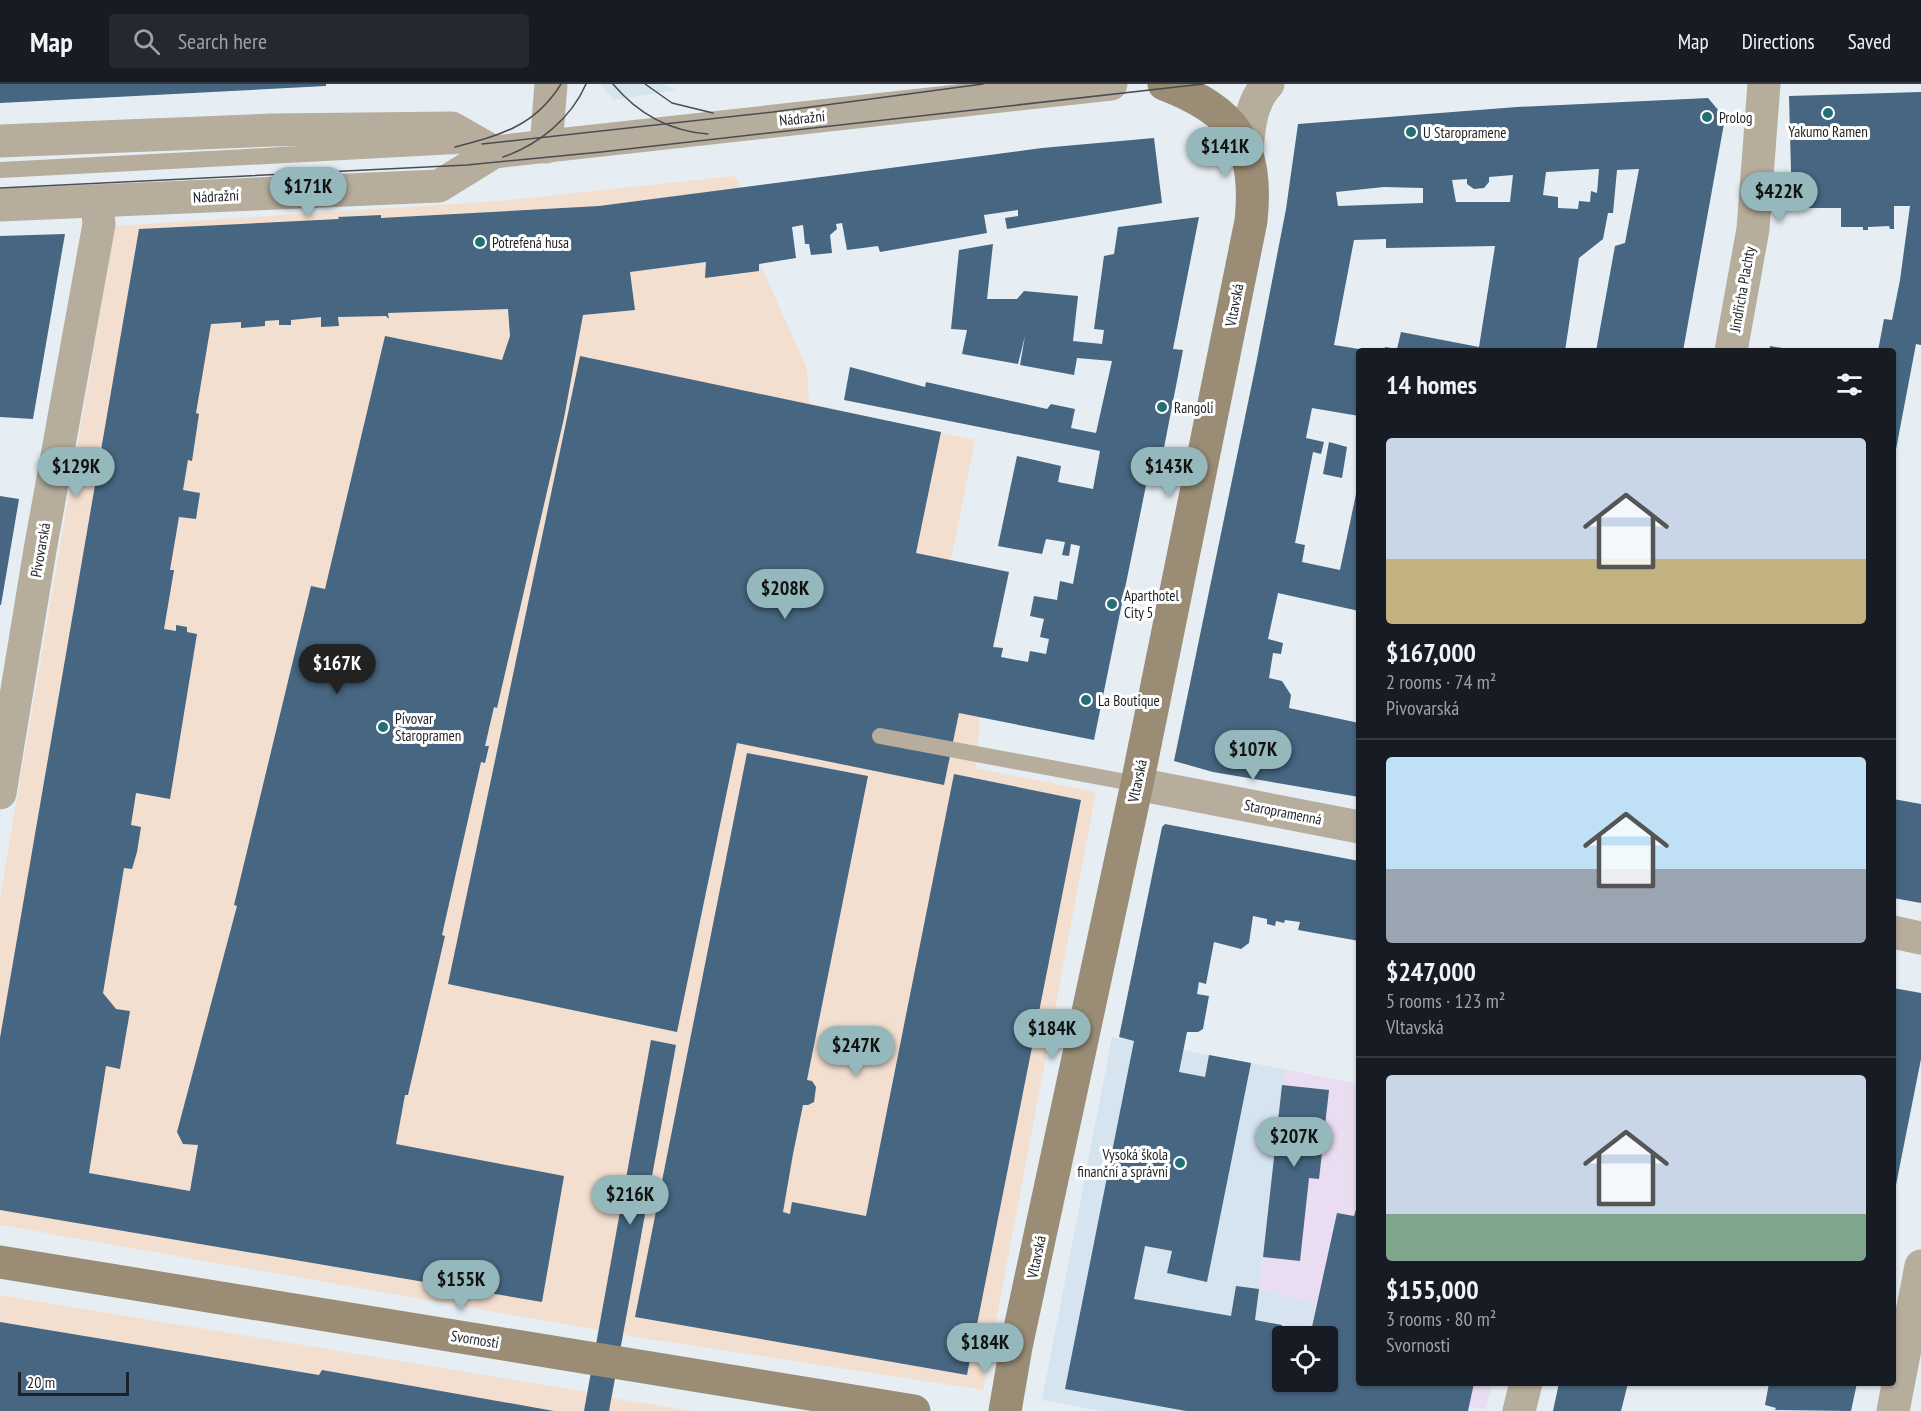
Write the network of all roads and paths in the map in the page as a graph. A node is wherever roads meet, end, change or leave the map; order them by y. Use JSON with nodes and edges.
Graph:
{"nodes":[{"id":1,"x":551,"y":84,"type":"edge"},
{"id":2,"x":979,"y":84,"type":"edge"},
{"id":3,"x":1111,"y":84,"type":"edge"},
{"id":4,"x":1164,"y":84,"type":"edge"},
{"id":5,"x":1268,"y":84,"type":"edge"},
{"id":6,"x":1764,"y":84,"type":"edge"},
{"id":7,"x":946,"y":101,"type":"junction"},
{"id":8,"x":0,"y":141,"type":"edge"},
{"id":9,"x":546,"y":147,"type":"junction"},
{"id":10,"x":488,"y":148,"type":"junction"},
{"id":11,"x":1247,"y":150,"type":"junction"},
{"id":12,"x":0,"y":170,"type":"edge"},
{"id":13,"x":97,"y":201,"type":"junction"},
{"id":14,"x":0,"y":205,"type":"edge"},
{"id":15,"x":1732,"y":348,"type":"edge"},
{"id":16,"x":880,"y":736,"type":"dead end"},
{"id":17,"x":1137,"y":784,"type":"junction"},
{"id":18,"x":0,"y":793,"type":"edge"},
{"id":19,"x":1356,"y":826,"type":"edge"},
{"id":20,"x":1896,"y":933,"type":"edge"},
{"id":21,"x":1921,"y":938,"type":"edge"},
{"id":22,"x":0,"y":1262,"type":"edge"},
{"id":23,"x":1921,"y":1266,"type":"edge"},
{"id":24,"x":1525,"y":1386,"type":"edge"},
{"id":25,"x":914,"y":1411,"type":"edge"},
{"id":26,"x":1005,"y":1411,"type":"edge"},
{"id":27,"x":1519,"y":1411,"type":"edge"},
{"id":28,"x":1893,"y":1411,"type":"edge"}],
"edges":[{"from":1,"to":9,"type":"street"},
{"from":2,"to":7,"type":"street"},
{"from":3,"to":7,"type":"street","name":"Nádražní"},
{"from":4,"to":11,"type":"main road","name":"Vltavská"},
{"from":5,"to":11,"type":"street","name":"Vltavská"},
{"from":6,"to":15,"type":"street","name":"Jindřicha Plachty"},
{"from":7,"to":9,"type":"street","name":"Nádražní"},
{"from":8,"to":10,"type":"street"},
{"from":9,"to":10,"type":"street","name":"Nádražní"},
{"from":10,"to":12,"type":"lane"},
{"from":10,"to":13,"type":"street","name":"Nádražní"},
{"from":11,"to":17,"type":"main road","name":"Vltavská"},
{"from":13,"to":14,"type":"street","name":"Nádražní"},
{"from":13,"to":18,"type":"street","name":"Pivovarská"},
{"from":16,"to":17,"type":"lane"},
{"from":17,"to":19,"type":"street","name":"Staropramenná"},
{"from":17,"to":26,"type":"main road","name":"Vltavská"},
{"from":20,"to":21,"type":"street"},
{"from":22,"to":25,"type":"main road","name":"Svornosti"},
{"from":23,"to":28,"type":"street"},
{"from":24,"to":27,"type":"street"}]}
